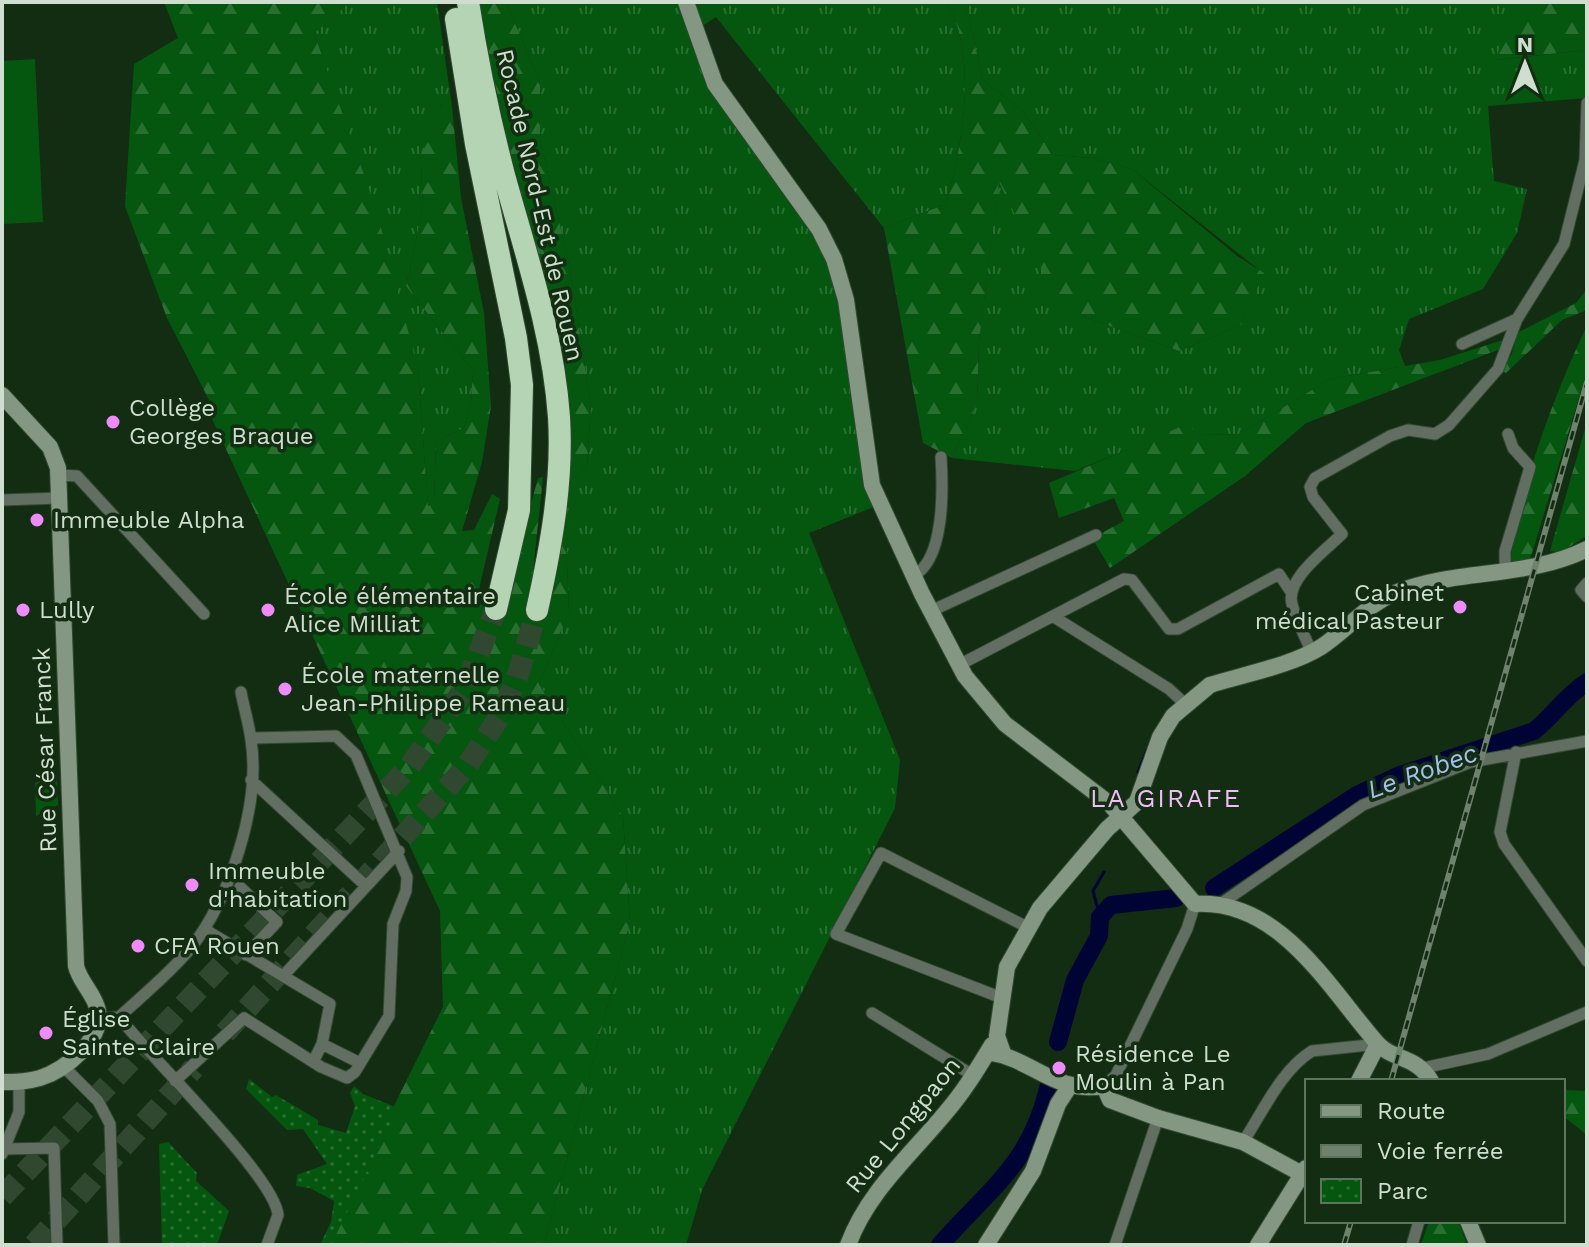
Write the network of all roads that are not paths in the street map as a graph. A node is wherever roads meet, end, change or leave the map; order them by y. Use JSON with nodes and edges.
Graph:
{"nodes":[{"id":1,"x":453,"y":2,"type":"edge"},
{"id":2,"x":468,"y":2,"type":"edge"},
{"id":3,"x":686,"y":2,"type":"edge"},
{"id":4,"x":1587,"y":103,"type":"edge"},
{"id":5,"x":1517,"y":319,"type":"junction"},
{"id":6,"x":1462,"y":344,"type":"dead end"},
{"id":7,"x":2,"y":395,"type":"edge"},
{"id":8,"x":1508,"y":434,"type":"dead end"},
{"id":9,"x":941,"y":457,"type":"dead end"},
{"id":10,"x":58,"y":475,"type":"junction"},
{"id":11,"x":59,"y":498,"type":"junction"},
{"id":12,"x":2,"y":500,"type":"edge"},
{"id":13,"x":1096,"y":535,"type":"dead end"},
{"id":14,"x":1587,"y":549,"type":"edge"},
{"id":15,"x":1505,"y":571,"type":"junction"},
{"id":16,"x":913,"y":576,"type":"junction"},
{"id":17,"x":1587,"y":583,"type":"edge"},
{"id":18,"x":1291,"y":592,"type":"junction"},
{"id":19,"x":1587,"y":597,"type":"edge"},
{"id":20,"x":496,"y":609,"type":"tunnel mouth"},
{"id":21,"x":537,"y":610,"type":"tunnel mouth"},
{"id":22,"x":931,"y":611,"type":"junction"},
{"id":23,"x":204,"y":614,"type":"dead end"},
{"id":24,"x":1054,"y":617,"type":"junction"},
{"id":25,"x":1311,"y":651,"type":"junction"},
{"id":26,"x":959,"y":665,"type":"junction"},
{"id":27,"x":241,"y":692,"type":"dead end"},
{"id":28,"x":1185,"y":704,"type":"junction"},
{"id":29,"x":251,"y":738,"type":"junction"},
{"id":30,"x":1587,"y":741,"type":"edge"},
{"id":31,"x":1516,"y":752,"type":"junction"},
{"id":32,"x":251,"y":780,"type":"junction"},
{"id":33,"x":1120,"y":816,"type":"junction"},
{"id":34,"x":399,"y":851,"type":"junction"},
{"id":35,"x":366,"y":886,"type":"junction"},
{"id":36,"x":240,"y":887,"type":"dead end"},
{"id":37,"x":1222,"y":903,"type":"junction"},
{"id":38,"x":1195,"y":904,"type":"junction"},
{"id":39,"x":1029,"y":928,"type":"junction"},
{"id":40,"x":204,"y":929,"type":"junction"},
{"id":41,"x":246,"y":955,"type":"junction"},
{"id":42,"x":1587,"y":961,"type":"edge"},
{"id":43,"x":284,"y":975,"type":"junction"},
{"id":44,"x":1002,"y":998,"type":"junction"},
{"id":45,"x":1587,"y":1012,"type":"edge"},
{"id":46,"x":872,"y":1013,"type":"dead end"},
{"id":47,"x":119,"y":1017,"type":"junction"},
{"id":48,"x":99,"y":1018,"type":"junction"},
{"id":49,"x":322,"y":1044,"type":"junction"},
{"id":50,"x":1378,"y":1044,"type":"junction"},
{"id":51,"x":995,"y":1053,"type":"junction"},
{"id":52,"x":313,"y":1062,"type":"junction"},
{"id":53,"x":360,"y":1063,"type":"junction"},
{"id":54,"x":63,"y":1066,"type":"junction"},
{"id":55,"x":1427,"y":1074,"type":"edge"},
{"id":56,"x":974,"y":1076,"type":"junction"},
{"id":57,"x":1360,"y":1079,"type":"edge"},
{"id":58,"x":175,"y":1081,"type":"junction"},
{"id":59,"x":11,"y":1082,"type":"edge"},
{"id":60,"x":1104,"y":1086,"type":"junction"},
{"id":61,"x":1069,"y":1087,"type":"junction"},
{"id":62,"x":1158,"y":1118,"type":"junction"},
{"id":63,"x":1243,"y":1142,"type":"junction"},
{"id":64,"x":3,"y":1152,"type":"edge"},
{"id":65,"x":1305,"y":1170,"type":"edge"},
{"id":66,"x":1418,"y":1223,"type":"edge"},
{"id":67,"x":1469,"y":1223,"type":"edge"},
{"id":68,"x":57,"y":1245,"type":"edge"},
{"id":69,"x":114,"y":1245,"type":"edge"},
{"id":70,"x":267,"y":1245,"type":"edge"},
{"id":71,"x":848,"y":1245,"type":"edge"},
{"id":72,"x":986,"y":1245,"type":"edge"},
{"id":73,"x":1115,"y":1245,"type":"edge"},
{"id":74,"x":1258,"y":1245,"type":"edge"},
{"id":75,"x":1412,"y":1245,"type":"edge"},
{"id":76,"x":1478,"y":1245,"type":"edge"}],
"edges":[{"from":1,"to":20,"type":"highway","name":"Rocade Nord-Est de Rouen"},
{"from":2,"to":21,"type":"highway","name":"Rocade Nord-Est de Rouen"},
{"from":3,"to":16,"type":"main road"},
{"from":4,"to":5,"type":"street"},
{"from":5,"to":6,"type":"street"},
{"from":5,"to":18,"type":"street"},
{"from":7,"to":10,"type":"main road"},
{"from":8,"to":15,"type":"street"},
{"from":9,"to":16,"type":"street"},
{"from":10,"to":11,"type":"main road","name":"Rue César Franck"},
{"from":10,"to":23,"type":"street"},
{"from":11,"to":12,"type":"street"},
{"from":11,"to":48,"type":"main road","name":"Rue César Franck"},
{"from":13,"to":22,"type":"street"},
{"from":14,"to":15,"type":"main road"},
{"from":15,"to":25,"type":"main road"},
{"from":16,"to":22,"type":"main road"},
{"from":17,"to":19,"type":"street"},
{"from":18,"to":24,"type":"street"},
{"from":18,"to":25,"type":"street"},
{"from":22,"to":26,"type":"main road"},
{"from":24,"to":26,"type":"street"},
{"from":24,"to":28,"type":"street"},
{"from":25,"to":28,"type":"main road"},
{"from":26,"to":33,"type":"main road"},
{"from":27,"to":29,"type":"street"},
{"from":28,"to":33,"type":"main road"},
{"from":29,"to":32,"type":"street"},
{"from":29,"to":34,"type":"street"},
{"from":30,"to":31,"type":"street"},
{"from":31,"to":37,"type":"street"},
{"from":31,"to":42,"type":"street"},
{"from":32,"to":35,"type":"street"},
{"from":32,"to":40,"type":"street"},
{"from":33,"to":38,"type":"main road"},
{"from":33,"to":39,"type":"main road"},
{"from":34,"to":35,"type":"street"},
{"from":34,"to":53,"type":"street"},
{"from":35,"to":43,"type":"street"},
{"from":36,"to":41,"type":"street"},
{"from":37,"to":38,"type":"main road"},
{"from":37,"to":50,"type":"main road"},
{"from":38,"to":60,"type":"street"},
{"from":39,"to":44,"type":"main road"},
{"from":39,"to":44,"type":"street"},
{"from":40,"to":41,"type":"street"},
{"from":40,"to":47,"type":"street"},
{"from":41,"to":43,"type":"street"},
{"from":43,"to":49,"type":"street"},
{"from":44,"to":51,"type":"main road","name":"Rue Longpaon"},
{"from":45,"to":55,"type":"street"},
{"from":46,"to":56,"type":"street"},
{"from":47,"to":48,"type":"street"},
{"from":47,"to":58,"type":"street"},
{"from":48,"to":54,"type":"main road"},
{"from":49,"to":52,"type":"street"},
{"from":49,"to":53,"type":"street"},
{"from":50,"to":55,"type":"main road"},
{"from":50,"to":57,"type":"main road"},
{"from":50,"to":63,"type":"street"},
{"from":51,"to":56,"type":"main road","name":"Rue Longpaon"},
{"from":51,"to":61,"type":"main road"},
{"from":52,"to":53,"type":"street"},
{"from":52,"to":58,"type":"street"},
{"from":54,"to":59,"type":"main road"},
{"from":54,"to":69,"type":"street"},
{"from":56,"to":71,"type":"main road","name":"Rue Longpaon"},
{"from":58,"to":70,"type":"street"},
{"from":59,"to":64,"type":"street"},
{"from":60,"to":61,"type":"main road"},
{"from":60,"to":62,"type":"main road"},
{"from":61,"to":72,"type":"main road"},
{"from":62,"to":63,"type":"main road"},
{"from":62,"to":73,"type":"street"},
{"from":63,"to":65,"type":"main road"},
{"from":64,"to":68,"type":"street"},
{"from":65,"to":74,"type":"main road"},
{"from":66,"to":75,"type":"street"},
{"from":67,"to":76,"type":"main road"}]}
